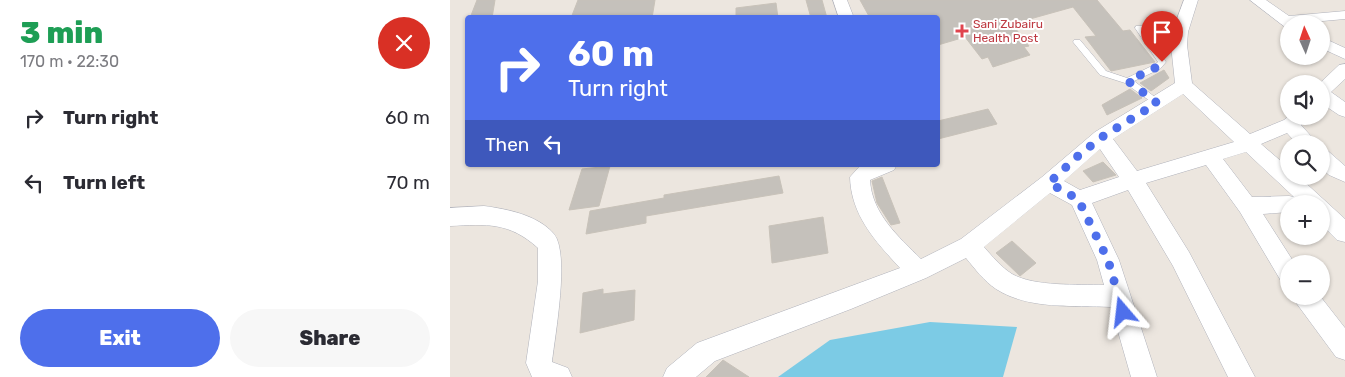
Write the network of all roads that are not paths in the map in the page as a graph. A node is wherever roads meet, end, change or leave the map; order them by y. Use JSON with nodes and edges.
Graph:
{"nodes":[{"id":1,"x":840,"y":0,"type":"edge"},
{"id":2,"x":1191,"y":0,"type":"edge"},
{"id":3,"x":1257,"y":0,"type":"edge"},
{"id":4,"x":846,"y":15,"type":"edge"},
{"id":5,"x":1280,"y":16,"type":"edge"},
{"id":6,"x":1345,"y":16,"type":"edge"},
{"id":7,"x":1330,"y":18,"type":"edge"},
{"id":8,"x":1139,"y":28,"type":"dead end"},
{"id":9,"x":1077,"y":42,"type":"dead end"},
{"id":10,"x":1330,"y":46,"type":"edge"},
{"id":11,"x":1345,"y":54,"type":"edge"},
{"id":12,"x":1345,"y":69,"type":"edge"},
{"id":13,"x":1128,"y":81,"type":"junction"},
{"id":14,"x":1330,"y":84,"type":"edge"},
{"id":15,"x":1184,"y":85,"type":"junction"},
{"id":16,"x":1330,"y":100,"type":"edge"},
{"id":17,"x":1157,"y":103,"type":"junction"},
{"id":18,"x":1345,"y":111,"type":"edge"},
{"id":19,"x":1287,"y":125,"type":"edge"},
{"id":20,"x":1102,"y":137,"type":"junction"},
{"id":21,"x":1249,"y":143,"type":"junction"},
{"id":22,"x":1211,"y":157,"type":"junction"},
{"id":23,"x":1330,"y":164,"type":"edge"},
{"id":24,"x":881,"y":167,"type":"edge"},
{"id":25,"x":1345,"y":174,"type":"edge"},
{"id":26,"x":1134,"y":181,"type":"junction"},
{"id":27,"x":1049,"y":183,"type":"junction"},
{"id":28,"x":1304,"y":195,"type":"edge"},
{"id":29,"x":1078,"y":199,"type":"junction"},
{"id":30,"x":1280,"y":204,"type":"edge"},
{"id":31,"x":1247,"y":206,"type":"junction"},
{"id":32,"x":450,"y":217,"type":"edge"},
{"id":33,"x":1330,"y":219,"type":"edge"},
{"id":34,"x":1345,"y":233,"type":"edge"},
{"id":35,"x":969,"y":246,"type":"junction"},
{"id":36,"x":1280,"y":259,"type":"edge"},
{"id":37,"x":918,"y":271,"type":"junction"},
{"id":38,"x":1118,"y":296,"type":"junction"},
{"id":39,"x":1312,"y":305,"type":"edge"},
{"id":40,"x":1345,"y":348,"type":"edge"},
{"id":41,"x":558,"y":377,"type":"edge"},
{"id":42,"x":676,"y":377,"type":"edge"},
{"id":43,"x":1144,"y":377,"type":"edge"},
{"id":44,"x":1242,"y":377,"type":"edge"}],
"edges":[{"from":1,"to":4,"type":"street"},
{"from":2,"to":15,"type":"street"},
{"from":3,"to":5,"type":"street"},
{"from":6,"to":7,"type":"street"},
{"from":8,"to":13,"type":"lane"},
{"from":9,"to":13,"type":"lane"},
{"from":10,"to":11,"type":"street"},
{"from":12,"to":14,"type":"street"},
{"from":13,"to":17,"type":"lane"},
{"from":15,"to":17,"type":"street"},
{"from":15,"to":21,"type":"street"},
{"from":16,"to":18,"type":"street"},
{"from":17,"to":20,"type":"street"},
{"from":19,"to":21,"type":"street"},
{"from":20,"to":26,"type":"street"},
{"from":20,"to":27,"type":"street"},
{"from":21,"to":22,"type":"street"},
{"from":21,"to":28,"type":"street"},
{"from":22,"to":26,"type":"street"},
{"from":22,"to":31,"type":"street"},
{"from":23,"to":25,"type":"street"},
{"from":24,"to":37,"type":"street"},
{"from":26,"to":29,"type":"street"},
{"from":26,"to":44,"type":"street"},
{"from":27,"to":29,"type":"street"},
{"from":27,"to":35,"type":"street"},
{"from":29,"to":38,"type":"street"},
{"from":30,"to":31,"type":"street"},
{"from":31,"to":36,"type":"street"},
{"from":32,"to":41,"type":"street"},
{"from":33,"to":34,"type":"street"},
{"from":35,"to":37,"type":"street"},
{"from":35,"to":38,"type":"street"},
{"from":37,"to":42,"type":"street"},
{"from":38,"to":43,"type":"street"},
{"from":39,"to":40,"type":"street"}]}
